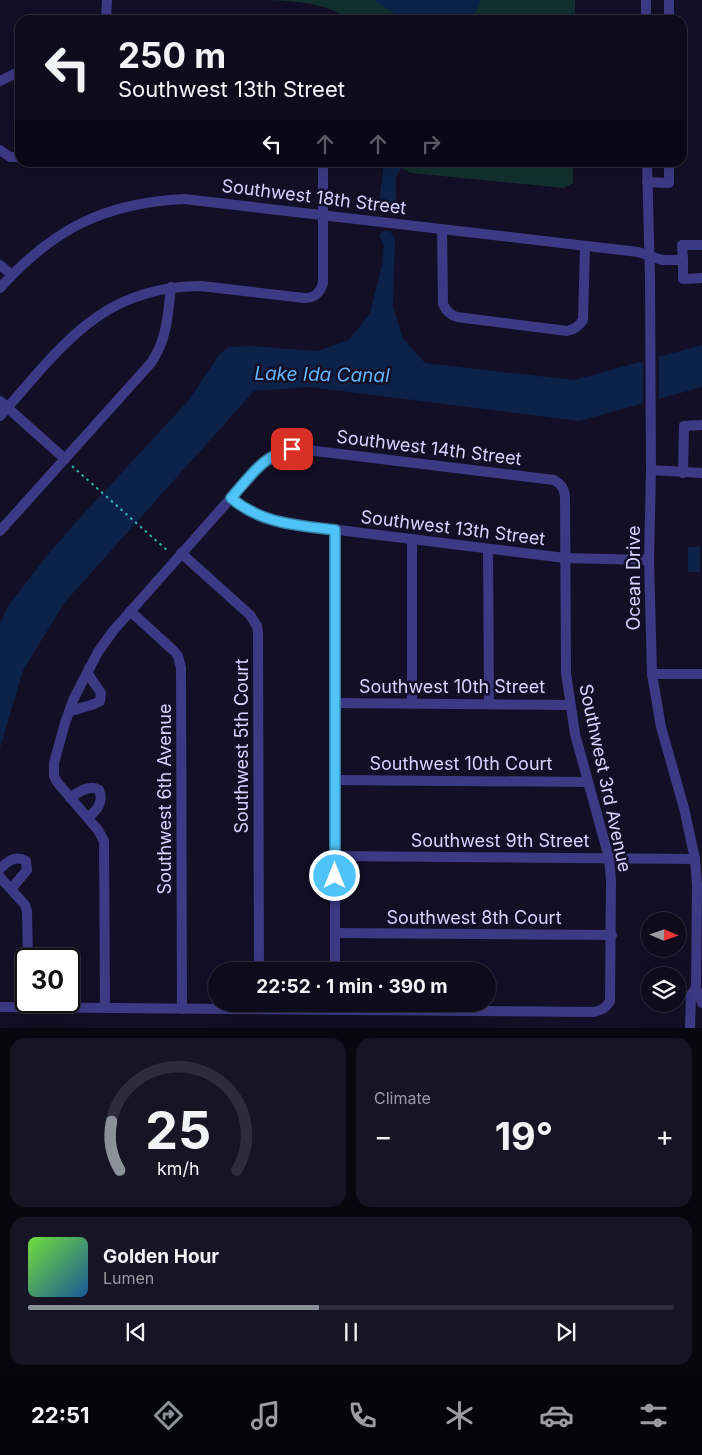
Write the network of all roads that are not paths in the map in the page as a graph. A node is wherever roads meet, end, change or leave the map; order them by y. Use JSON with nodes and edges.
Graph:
{"nodes":[{"id":1,"x":107,"y":0,"type":"edge"},
{"id":2,"x":646,"y":0,"type":"edge"},
{"id":3,"x":669,"y":0,"type":"edge"},
{"id":4,"x":106,"y":15,"type":"edge"},
{"id":5,"x":646,"y":15,"type":"edge"},
{"id":6,"x":669,"y":15,"type":"edge"},
{"id":7,"x":15,"y":74,"type":"edge"},
{"id":8,"x":0,"y":81,"type":"edge"},
{"id":9,"x":0,"y":150,"type":"edge"},
{"id":10,"x":15,"y":157,"type":"edge"},
{"id":11,"x":323,"y":167,"type":"edge"},
{"id":12,"x":647,"y":167,"type":"edge"},
{"id":13,"x":669,"y":167,"type":"edge"},
{"id":14,"x":647,"y":182,"type":"junction"},
{"id":15,"x":323,"y":215,"type":"junction"},
{"id":16,"x":442,"y":230,"type":"junction"},
{"id":17,"x":702,"y":245,"type":"edge"},
{"id":18,"x":585,"y":246,"type":"junction"},
{"id":19,"x":650,"y":256,"type":"junction"},
{"id":20,"x":683,"y":260,"type":"junction"},
{"id":21,"x":0,"y":265,"type":"edge"},
{"id":22,"x":12,"y":275,"type":"junction"},
{"id":23,"x":702,"y":278,"type":"edge"},
{"id":24,"x":171,"y":287,"type":"junction"},
{"id":25,"x":0,"y":288,"type":"edge"},
{"id":26,"x":4,"y":405,"type":"edge"},
{"id":27,"x":0,"y":416,"type":"edge"},
{"id":28,"x":702,"y":425,"type":"edge"},
{"id":29,"x":64,"y":459,"type":"junction"},
{"id":30,"x":651,"y":470,"type":"junction"},
{"id":31,"x":683,"y":472,"type":"junction"},
{"id":32,"x":702,"y":473,"type":"edge"},
{"id":33,"x":564,"y":489,"type":"joint"},
{"id":34,"x":231,"y":498,"type":"junction"},
{"id":35,"x":335,"y":530,"type":"junction"},
{"id":36,"x":0,"y":531,"type":"edge"},
{"id":37,"x":412,"y":540,"type":"junction"},
{"id":38,"x":488,"y":549,"type":"junction"},
{"id":39,"x":178,"y":556,"type":"junction"},
{"id":40,"x":565,"y":558,"type":"junction"},
{"id":41,"x":649,"y":560,"type":"junction"},
{"id":42,"x":130,"y":611,"type":"junction"},
{"id":43,"x":89,"y":668,"type":"junction"},
{"id":44,"x":652,"y":674,"type":"junction"},
{"id":45,"x":702,"y":674,"type":"edge"},
{"id":46,"x":335,"y":703,"type":"junction"},
{"id":47,"x":412,"y":703,"type":"junction"},
{"id":48,"x":489,"y":704,"type":"junction"},
{"id":49,"x":569,"y":705,"type":"junction"},
{"id":50,"x":69,"y":712,"type":"junction"},
{"id":51,"x":335,"y":780,"type":"junction"},
{"id":52,"x":588,"y":782,"type":"junction"},
{"id":53,"x":70,"y":798,"type":"junction"},
{"id":54,"x":88,"y":818,"type":"junction"},
{"id":55,"x":335,"y":856,"type":"junction"},
{"id":56,"x":609,"y":858,"type":"junction"},
{"id":57,"x":695,"y":859,"type":"junction"},
{"id":58,"x":0,"y":869,"type":"edge"},
{"id":59,"x":0,"y":877,"type":"edge"},
{"id":60,"x":11,"y":889,"type":"junction"},
{"id":61,"x":335,"y":933,"type":"junction"},
{"id":62,"x":612,"y":935,"type":"junction"},
{"id":63,"x":28,"y":948,"type":"edge"},
{"id":64,"x":258,"y":962,"type":"edge"},
{"id":65,"x":335,"y":962,"type":"edge"},
{"id":66,"x":698,"y":985,"type":"edge"},
{"id":67,"x":702,"y":1003,"type":"edge"},
{"id":68,"x":15,"y":1005,"type":"edge"},
{"id":69,"x":0,"y":1007,"type":"edge"},
{"id":70,"x":80,"y":1007,"type":"edge"},
{"id":71,"x":105,"y":1008,"type":"junction"},
{"id":72,"x":208,"y":1008,"type":"edge"},
{"id":73,"x":182,"y":1009,"type":"junction"},
{"id":74,"x":496,"y":1010,"type":"edge"},
{"id":75,"x":690,"y":1028,"type":"edge"}],
"edges":[{"from":1,"to":4,"type":"street"},
{"from":2,"to":5,"type":"street"},
{"from":3,"to":6,"type":"street"},
{"from":7,"to":8,"type":"street"},
{"from":9,"to":10,"type":"street"},
{"from":11,"to":15,"type":"street"},
{"from":12,"to":14,"type":"street","name":"Ocean Drive"},
{"from":13,"to":14,"type":"street"},
{"from":14,"to":19,"type":"street","name":"Ocean Drive"},
{"from":15,"to":16,"type":"street","name":"Southwest 18th Street"},
{"from":15,"to":22,"type":"street","name":"Southwest 18th Street"},
{"from":15,"to":24,"type":"street"},
{"from":16,"to":18,"type":"street","name":"Southwest 18th Street"},
{"from":16,"to":18,"type":"street"},
{"from":17,"to":20,"type":"street"},
{"from":18,"to":19,"type":"street","name":"Southwest 18th Street"},
{"from":19,"to":20,"type":"street","name":"Southwest 18th Street"},
{"from":19,"to":30,"type":"street","name":"Ocean Drive"},
{"from":20,"to":23,"type":"street"},
{"from":21,"to":22,"type":"street"},
{"from":22,"to":25,"type":"street","name":"Southwest 18th Street"},
{"from":24,"to":26,"type":"street"},
{"from":24,"to":29,"type":"street"},
{"from":26,"to":27,"type":"street"},
{"from":26,"to":29,"type":"street"},
{"from":28,"to":31,"type":"street"},
{"from":29,"to":36,"type":"street"},
{"from":30,"to":31,"type":"street"},
{"from":30,"to":41,"type":"street","name":"Ocean Drive"},
{"from":31,"to":32,"type":"street"},
{"from":33,"to":34,"type":"street","name":"Southwest 14th Street"},
{"from":33,"to":40,"type":"street","name":"Southwest 3rd Avenue"},
{"from":34,"to":35,"type":"street","name":"Southwest 13th Street"},
{"from":34,"to":39,"type":"street","name":"Southwest 14th Street"},
{"from":35,"to":37,"type":"street","name":"Southwest 13th Street"},
{"from":35,"to":46,"type":"street"},
{"from":37,"to":38,"type":"street","name":"Southwest 13th Street"},
{"from":37,"to":47,"type":"street"},
{"from":38,"to":40,"type":"street","name":"Southwest 13th Street"},
{"from":38,"to":48,"type":"street"},
{"from":39,"to":42,"type":"street","name":"Southwest 14th Street"},
{"from":39,"to":64,"type":"street","name":"Southwest 5th Court"},
{"from":40,"to":41,"type":"street","name":"Southwest 13th Street"},
{"from":40,"to":49,"type":"street","name":"Southwest 3rd Avenue"},
{"from":41,"to":44,"type":"street","name":"Ocean Drive"},
{"from":42,"to":43,"type":"street","name":"Southwest 14th Street"},
{"from":42,"to":73,"type":"street","name":"Southwest 6th Avenue"},
{"from":43,"to":50,"type":"street","name":"Southwest 14th Street"},
{"from":43,"to":50,"type":"street"},
{"from":44,"to":45,"type":"street"},
{"from":44,"to":57,"type":"street","name":"Ocean Drive"},
{"from":46,"to":47,"type":"street","name":"Southwest 10th Street"},
{"from":46,"to":51,"type":"street"},
{"from":47,"to":48,"type":"street","name":"Southwest 10th Street"},
{"from":48,"to":49,"type":"street","name":"Southwest 10th Street"},
{"from":49,"to":52,"type":"street","name":"Southwest 3rd Avenue"},
{"from":50,"to":53,"type":"street","name":"Southwest 14th Street"},
{"from":51,"to":52,"type":"street","name":"Southwest 10th Court"},
{"from":51,"to":55,"type":"street"},
{"from":52,"to":56,"type":"street","name":"Southwest 3rd Avenue"},
{"from":53,"to":54,"type":"street","name":"Southwest 14th Street"},
{"from":53,"to":54,"type":"street"},
{"from":54,"to":71,"type":"street","name":"Southwest 14th Street"},
{"from":55,"to":56,"type":"street","name":"Southwest 9th Street"},
{"from":55,"to":61,"type":"street"},
{"from":56,"to":57,"type":"street","name":"Southwest 9th Street"},
{"from":56,"to":62,"type":"street","name":"Southwest 3rd Avenue"},
{"from":57,"to":66,"type":"street","name":"Ocean Drive"},
{"from":58,"to":60,"type":"street"},
{"from":59,"to":60,"type":"street"},
{"from":60,"to":63,"type":"street"},
{"from":61,"to":62,"type":"street","name":"Southwest 8th Court"},
{"from":61,"to":65,"type":"street"},
{"from":62,"to":74,"type":"street","name":"Southwest 3rd Avenue"},
{"from":66,"to":67,"type":"street","name":"Ocean Drive"},
{"from":66,"to":75,"type":"street","name":"Ocean Drive"},
{"from":68,"to":69,"type":"street"},
{"from":70,"to":71,"type":"street"},
{"from":71,"to":73,"type":"street"},
{"from":72,"to":73,"type":"street"}]}
